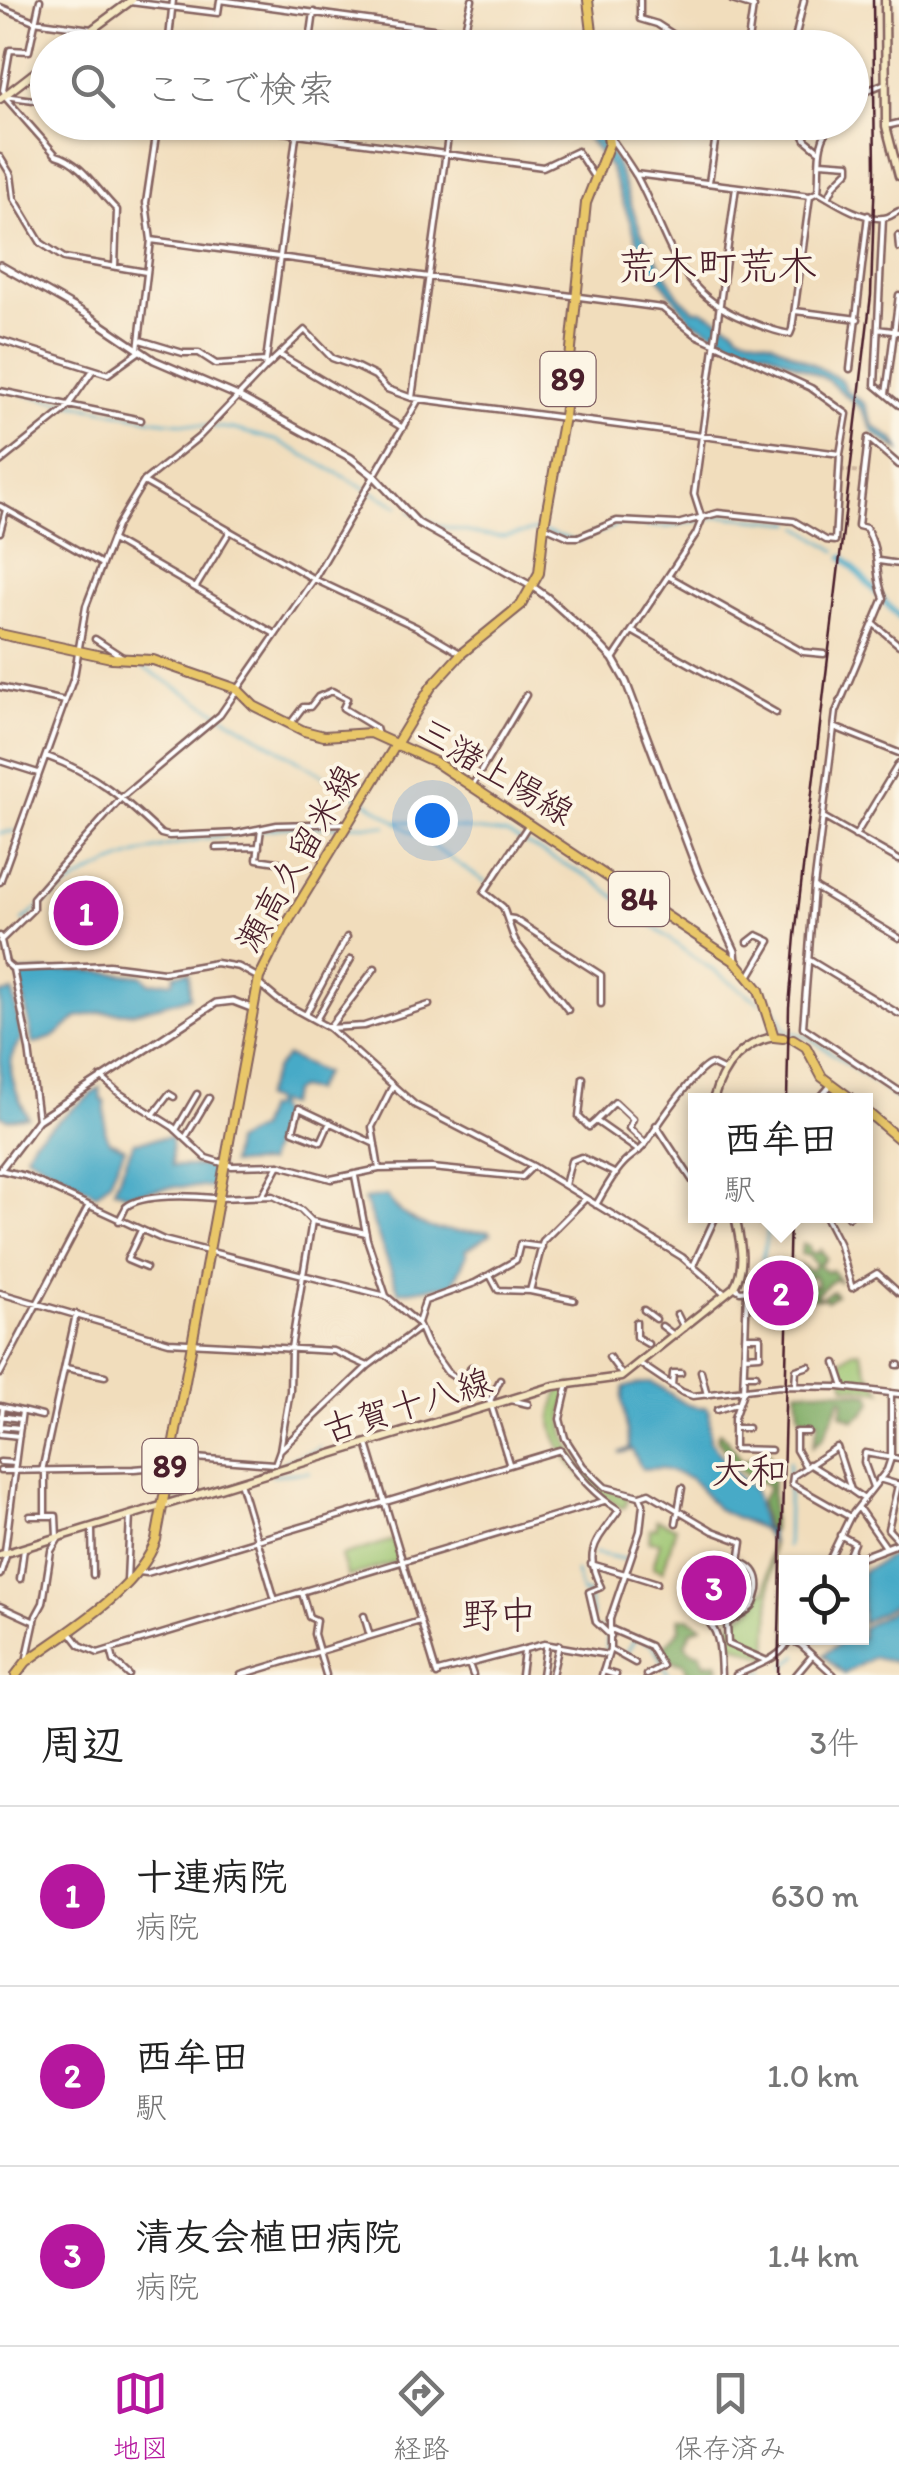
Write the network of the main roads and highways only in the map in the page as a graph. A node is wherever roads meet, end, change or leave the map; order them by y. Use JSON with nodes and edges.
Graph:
{"nodes":[{"id":1,"x":588,"y":0,"type":"edge"},
{"id":2,"x":885,"y":0,"type":"edge"},
{"id":3,"x":131,"y":1,"type":"edge"},
{"id":4,"x":90,"y":30,"type":"edge"},
{"id":5,"x":592,"y":30,"type":"edge"},
{"id":6,"x":30,"y":76,"type":"edge"},
{"id":7,"x":3,"y":96,"type":"edge"},
{"id":8,"x":609,"y":140,"type":"edge"},
{"id":9,"x":896,"y":154,"type":"edge"},
{"id":10,"x":899,"y":176,"type":"edge"},
{"id":11,"x":0,"y":634,"type":"edge"},
{"id":12,"x":398,"y":742,"type":"junction"},
{"id":13,"x":778,"y":1037,"type":"joint"},
{"id":14,"x":797,"y":1041,"type":"road end"},
{"id":15,"x":717,"y":1093,"type":"edge"},
{"id":16,"x":844,"y":1093,"type":"edge"},
{"id":17,"x":873,"y":1118,"type":"edge"},
{"id":18,"x":899,"y":1139,"type":"edge"},
{"id":19,"x":735,"y":1223,"type":"edge"},
{"id":20,"x":163,"y":1505,"type":"junction"},
{"id":21,"x":4,"y":1554,"type":"edge"},
{"id":22,"x":16,"y":1675,"type":"edge"}],
"edges":[{"from":1,"to":5,"type":"main road"},
{"from":2,"to":9,"type":"main road"},
{"from":3,"to":4,"type":"main road"},
{"from":6,"to":7,"type":"main road"},
{"from":8,"to":12,"type":"main road","name":"瀬高久留米線","number":"89"},
{"from":9,"to":10,"type":"main road"},
{"from":11,"to":12,"type":"main road","name":"三潴上陽線","number":"84"},
{"from":12,"to":13,"type":"main road","name":"三潴上陽線","number":"84"},
{"from":12,"to":20,"type":"main road","name":"瀬高久留米線","number":"89"},
{"from":13,"to":15,"type":"main road"},
{"from":14,"to":16,"type":"main road"},
{"from":17,"to":18,"type":"main road"},
{"from":19,"to":20,"type":"main road","name":"古賀十八線"},
{"from":20,"to":21,"type":"main road","name":"古賀十八線"},
{"from":20,"to":22,"type":"main road","name":"瀬高久留米線","number":"89"}]}
